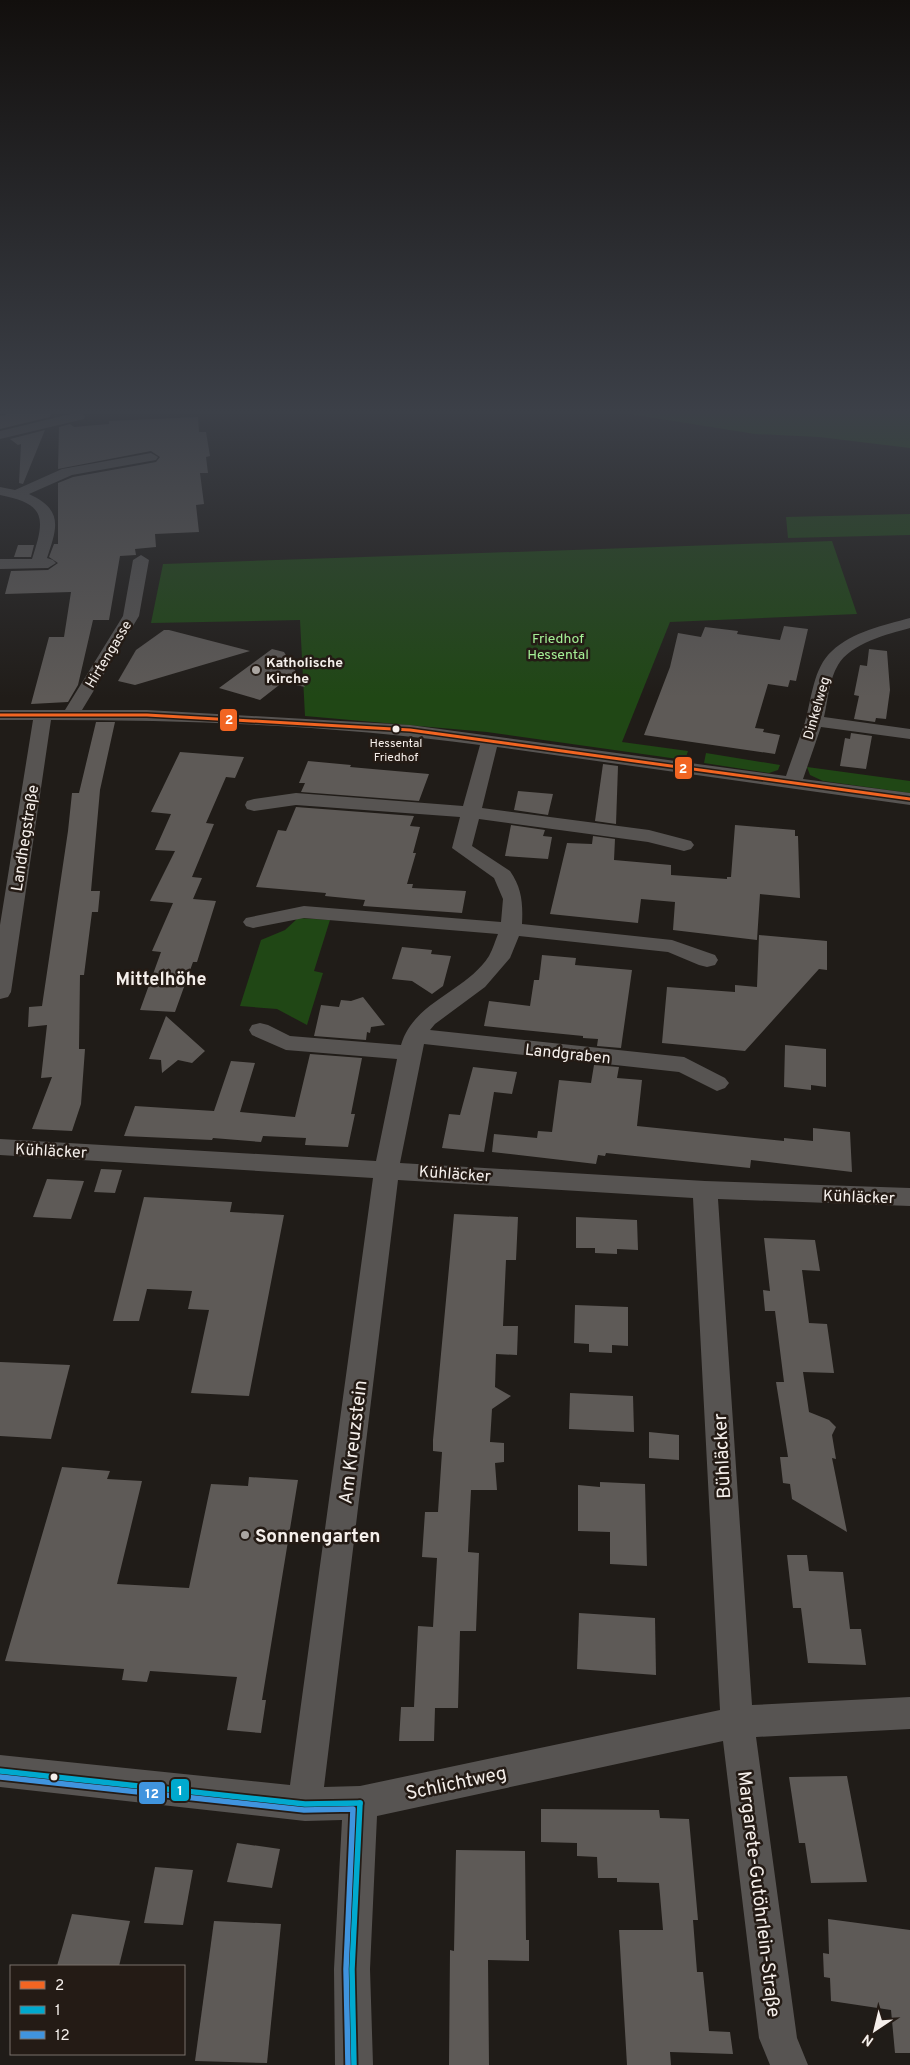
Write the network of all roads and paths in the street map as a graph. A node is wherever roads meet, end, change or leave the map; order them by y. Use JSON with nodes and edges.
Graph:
{"nodes":[{"id":1,"x":38,"y":505,"type":"edge"},
{"id":2,"x":141,"y":560,"type":"dead end"},
{"id":3,"x":0,"y":564,"type":"edge"},
{"id":4,"x":910,"y":623,"type":"edge"},
{"id":5,"x":43,"y":714,"type":"junction"},
{"id":6,"x":71,"y":714,"type":"junction"},
{"id":7,"x":0,"y":716,"type":"edge"},
{"id":8,"x":814,"y":722,"type":"junction"},
{"id":9,"x":910,"y":734,"type":"edge"},
{"id":10,"x":490,"y":740,"type":"junction"},
{"id":11,"x":793,"y":782,"type":"junction"},
{"id":12,"x":910,"y":799,"type":"edge"},
{"id":13,"x":254,"y":805,"type":"dead end"},
{"id":14,"x":472,"y":812,"type":"junction"},
{"id":15,"x":684,"y":845,"type":"dead end"},
{"id":16,"x":253,"y":922,"type":"dead end"},
{"id":17,"x":511,"y":929,"type":"junction"},
{"id":18,"x":707,"y":960,"type":"dead end"},
{"id":19,"x":0,"y":992,"type":"edge"},
{"id":20,"x":260,"y":1030,"type":"dead end"},
{"id":21,"x":412,"y":1045,"type":"junction"},
{"id":22,"x":717,"y":1083,"type":"dead end"},
{"id":23,"x":0,"y":1147,"type":"edge"},
{"id":24,"x":387,"y":1169,"type":"junction"},
{"id":25,"x":705,"y":1190,"type":"junction"},
{"id":26,"x":910,"y":1198,"type":"edge"},
{"id":27,"x":910,"y":1713,"type":"edge"},
{"id":28,"x":737,"y":1722,"type":"junction"},
{"id":29,"x":0,"y":1771,"type":"edge"},
{"id":30,"x":360,"y":1803,"type":"junction"},
{"id":31,"x":305,"y":1804,"type":"junction"},
{"id":32,"x":354,"y":2065,"type":"edge"},
{"id":33,"x":788,"y":2065,"type":"edge"}],
"edges":[{"from":1,"to":3,"type":"street"},
{"from":2,"to":6,"type":"street","name":"Hirtengasse"},
{"from":4,"to":8,"type":"street","name":"Dinkelweg"},
{"from":5,"to":6,"type":"street","name":"Hirtengasse"},
{"from":5,"to":7,"type":"street","name":"Hirtengasse"},
{"from":5,"to":19,"type":"street","name":"Landhegstraße"},
{"from":6,"to":10,"type":"street","name":"Hirtengasse"},
{"from":8,"to":9,"type":"street"},
{"from":8,"to":11,"type":"street","name":"Dinkelweg"},
{"from":10,"to":11,"type":"street","name":"Hirtengasse"},
{"from":10,"to":14,"type":"street"},
{"from":11,"to":12,"type":"street","name":"Hirtengasse"},
{"from":13,"to":14,"type":"street"},
{"from":14,"to":15,"type":"street"},
{"from":14,"to":17,"type":"street"},
{"from":16,"to":17,"type":"street"},
{"from":17,"to":18,"type":"street"},
{"from":17,"to":21,"type":"street"},
{"from":20,"to":21,"type":"street","name":"Landgraben"},
{"from":21,"to":22,"type":"street","name":"Landgraben"},
{"from":21,"to":24,"type":"street"},
{"from":23,"to":24,"type":"street","name":"Kühläcker"},
{"from":24,"to":25,"type":"street","name":"Kühläcker"},
{"from":24,"to":31,"type":"street","name":"Am Kreuzstein"},
{"from":25,"to":26,"type":"street","name":"Kühläcker"},
{"from":25,"to":28,"type":"street","name":"Bühläcker"},
{"from":27,"to":28,"type":"street","name":"Schlichtweg"},
{"from":28,"to":30,"type":"street","name":"Schlichtweg"},
{"from":28,"to":33,"type":"street","name":"Margarete-Gutöhrlein-Straße"},
{"from":29,"to":31,"type":"street","name":"Schlichtweg"},
{"from":30,"to":31,"type":"street","name":"Schlichtweg"},
{"from":30,"to":32,"type":"street"}]}
